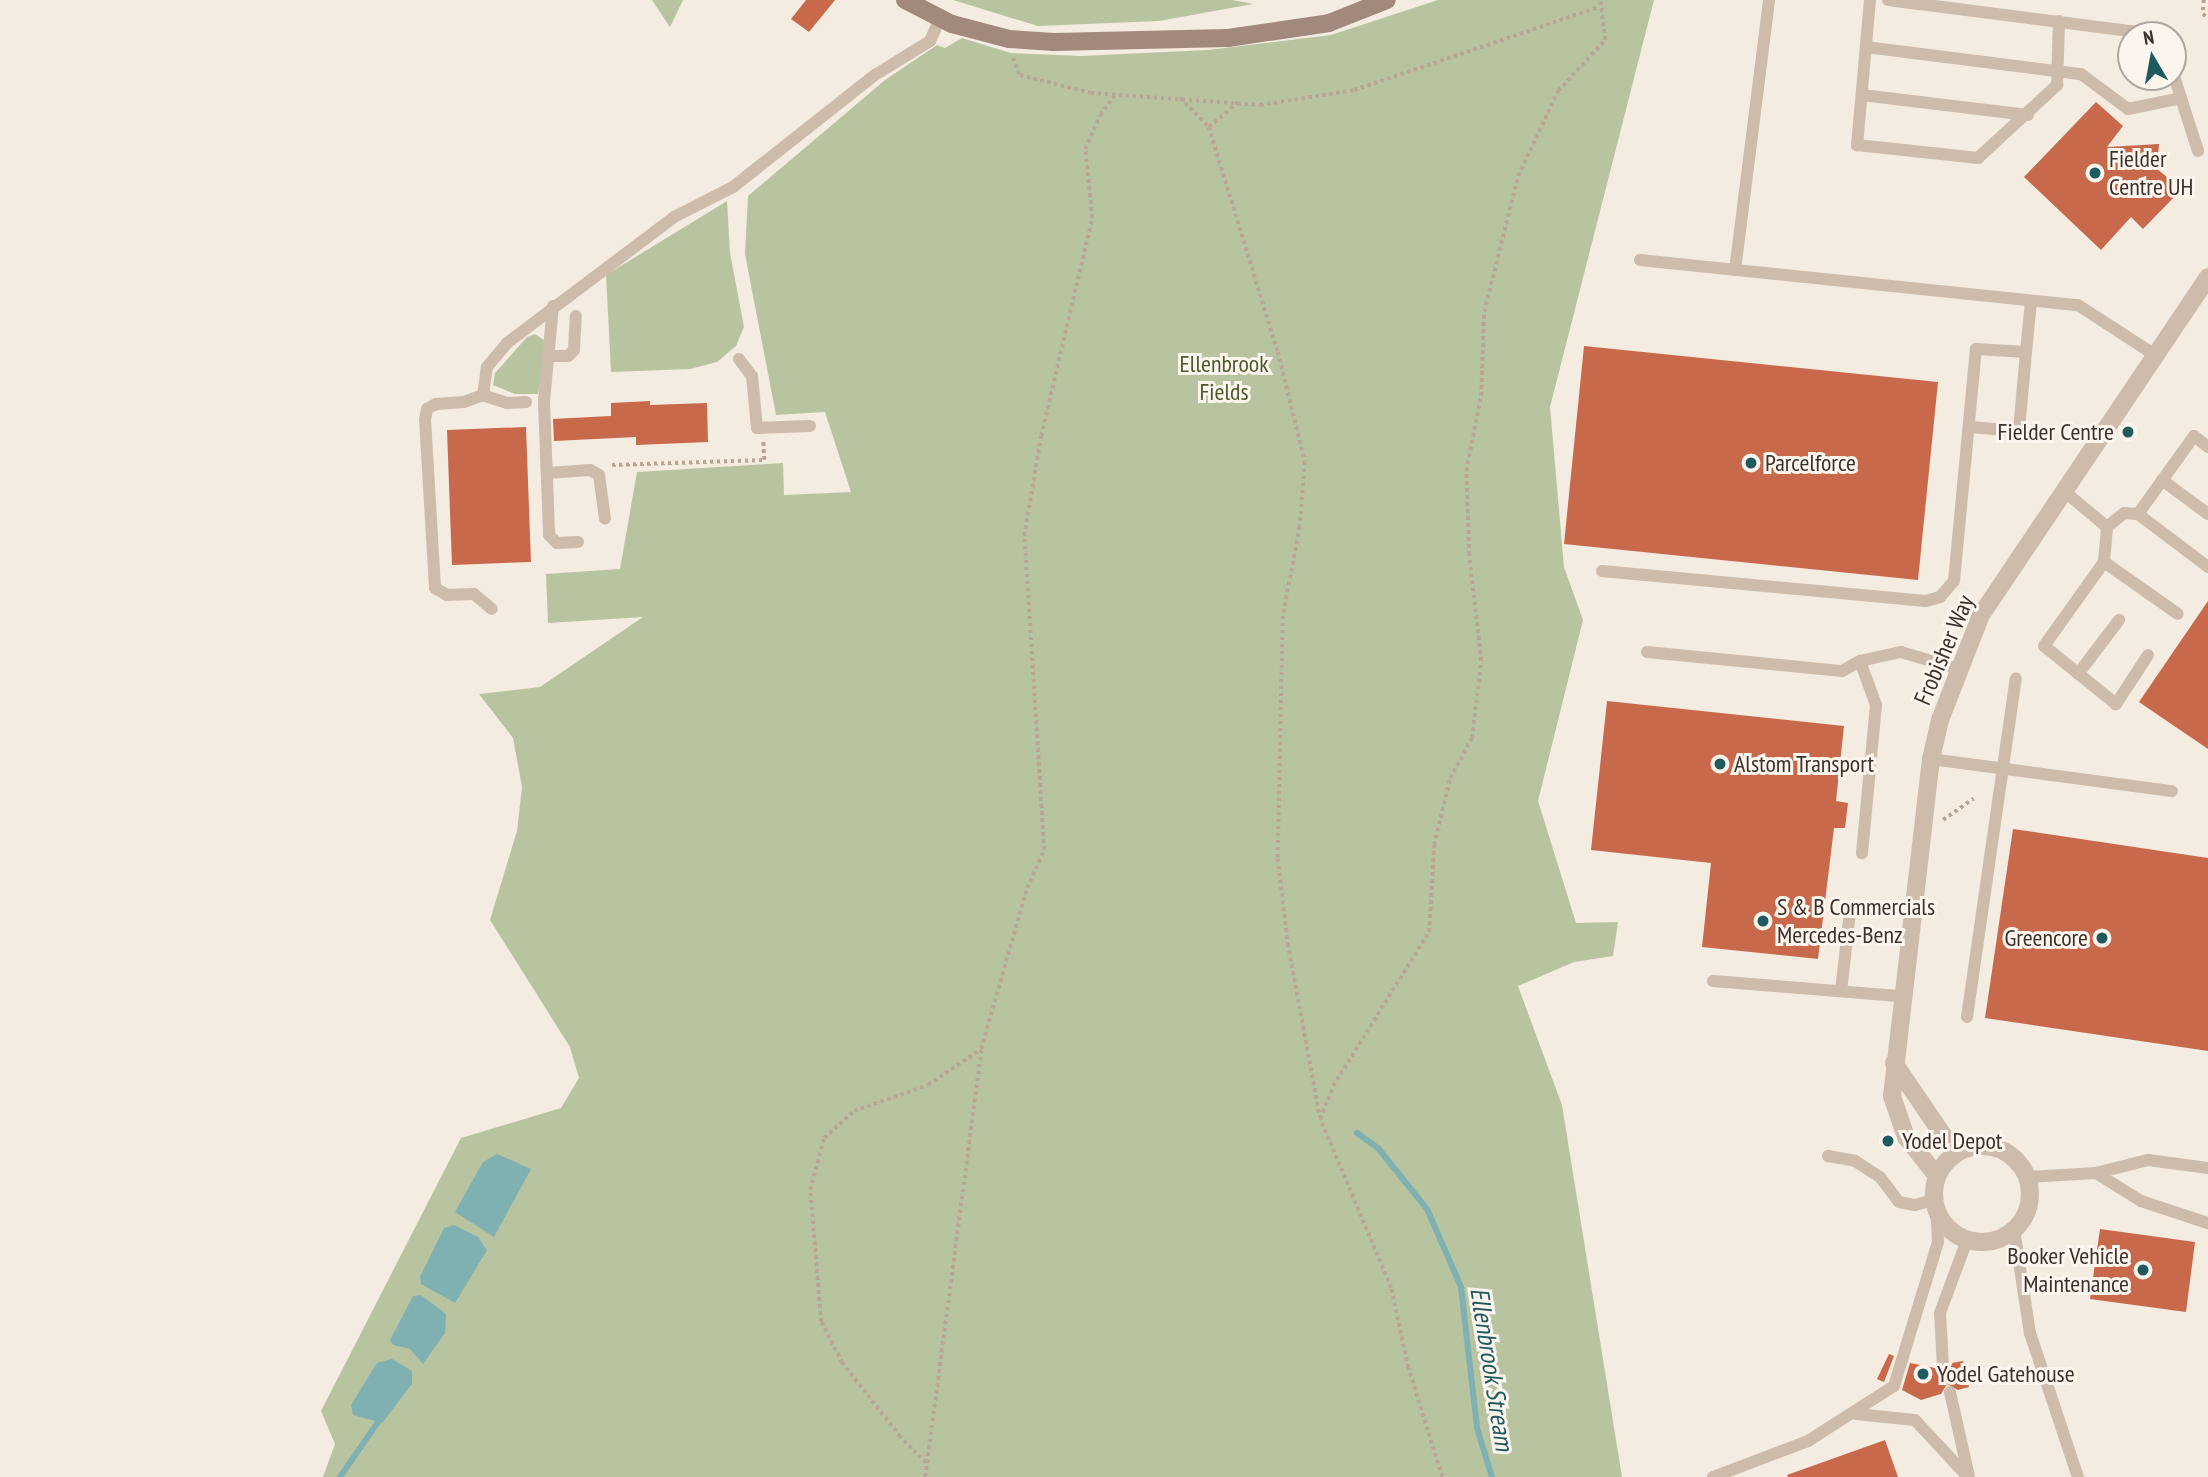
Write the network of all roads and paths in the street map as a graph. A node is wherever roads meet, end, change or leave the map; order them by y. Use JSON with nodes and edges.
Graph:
{"nodes":[{"id":1,"x":905,"y":0,"type":"edge"},
{"id":2,"x":1387,"y":0,"type":"edge"},
{"id":3,"x":1600,"y":0,"type":"edge"},
{"id":4,"x":1769,"y":0,"type":"edge"},
{"id":5,"x":1870,"y":0,"type":"edge"},
{"id":6,"x":1888,"y":0,"type":"edge"},
{"id":7,"x":2204,"y":0,"type":"edge"},
{"id":8,"x":1910,"y":1,"type":"edge"},
{"id":9,"x":1599,"y":7,"type":"junction"},
{"id":10,"x":2208,"y":18,"type":"edge"},
{"id":11,"x":940,"y":19,"type":"junction"},
{"id":12,"x":2059,"y":21,"type":"junction"},
{"id":13,"x":2117,"y":29,"type":"edge"},
{"id":14,"x":1009,"y":39,"type":"junction"},
{"id":15,"x":1866,"y":47,"type":"junction"},
{"id":16,"x":2058,"y":69,"type":"junction"},
{"id":17,"x":2179,"y":91,"type":"edge"},
{"id":18,"x":1116,"y":94,"type":"junction"},
{"id":19,"x":1862,"y":94,"type":"junction"},
{"id":20,"x":1180,"y":98,"type":"junction"},
{"id":21,"x":2181,"y":98,"type":"junction"},
{"id":22,"x":1238,"y":102,"type":"junction"},
{"id":23,"x":2028,"y":115,"type":"junction"},
{"id":24,"x":1209,"y":127,"type":"junction"},
{"id":25,"x":2198,"y":151,"type":"dead end"},
{"id":26,"x":1640,"y":260,"type":"dead end"},
{"id":27,"x":1735,"y":270,"type":"junction"},
{"id":28,"x":2208,"y":277,"type":"edge"},
{"id":29,"x":2031,"y":301,"type":"junction"},
{"id":30,"x":553,"y":306,"type":"junction"},
{"id":31,"x":576,"y":316,"type":"dead end"},
{"id":32,"x":2026,"y":352,"type":"junction"},
{"id":33,"x":2155,"y":355,"type":"junction"},
{"id":34,"x":550,"y":356,"type":"junction"},
{"id":35,"x":739,"y":359,"type":"dead end"},
{"id":36,"x":483,"y":394,"type":"junction"},
{"id":37,"x":526,"y":402,"type":"dead end"},
{"id":38,"x":810,"y":426,"type":"dead end"},
{"id":39,"x":1969,"y":427,"type":"junction"},
{"id":40,"x":762,"y":429,"type":"junction"},
{"id":41,"x":2208,"y":447,"type":"edge"},
{"id":42,"x":547,"y":473,"type":"junction"},
{"id":43,"x":599,"y":475,"type":"junction"},
{"id":44,"x":2162,"y":480,"type":"junction"},
{"id":45,"x":2064,"y":491,"type":"junction"},
{"id":46,"x":2138,"y":514,"type":"junction"},
{"id":47,"x":2208,"y":514,"type":"edge"},
{"id":48,"x":606,"y":519,"type":"dead end"},
{"id":49,"x":2107,"y":527,"type":"junction"},
{"id":50,"x":578,"y":542,"type":"dead end"},
{"id":51,"x":2104,"y":562,"type":"junction"},
{"id":52,"x":2208,"y":567,"type":"edge"},
{"id":53,"x":1602,"y":571,"type":"dead end"},
{"id":54,"x":492,"y":609,"type":"dead end"},
{"id":55,"x":2178,"y":614,"type":"dead end"},
{"id":56,"x":2119,"y":620,"type":"dead end"},
{"id":57,"x":1647,"y":652,"type":"dead end"},
{"id":58,"x":2148,"y":655,"type":"dead end"},
{"id":59,"x":1860,"y":661,"type":"junction"},
{"id":60,"x":1958,"y":669,"type":"junction"},
{"id":61,"x":2078,"y":674,"type":"junction"},
{"id":62,"x":2016,"y":679,"type":"dead end"},
{"id":63,"x":1931,"y":759,"type":"junction"},
{"id":64,"x":2003,"y":768,"type":"junction"},
{"id":65,"x":2172,"y":791,"type":"dead end"},
{"id":66,"x":1862,"y":853,"type":"dead end"},
{"id":67,"x":1850,"y":912,"type":"dead end"},
{"id":68,"x":1713,"y":981,"type":"dead end"},
{"id":69,"x":1841,"y":991,"type":"junction"},
{"id":70,"x":1901,"y":996,"type":"junction"},
{"id":71,"x":1967,"y":1017,"type":"dead end"},
{"id":72,"x":981,"y":1049,"type":"junction"},
{"id":73,"x":1894,"y":1063,"type":"junction"},
{"id":74,"x":1320,"y":1119,"type":"junction"},
{"id":75,"x":1967,"y":1148,"type":"junction"},
{"id":76,"x":1828,"y":1156,"type":"dead end"},
{"id":77,"x":2208,"y":1168,"type":"edge"},
{"id":78,"x":2096,"y":1173,"type":"junction"},
{"id":79,"x":1937,"y":1176,"type":"junction"},
{"id":80,"x":2027,"y":1178,"type":"junction"},
{"id":81,"x":1935,"y":1203,"type":"junction"},
{"id":82,"x":2208,"y":1223,"type":"edge"},
{"id":83,"x":2014,"y":1229,"type":"junction"},
{"id":84,"x":1967,"y":1240,"type":"junction"},
{"id":85,"x":1943,"y":1366,"type":"dead end"},
{"id":86,"x":1950,"y":1392,"type":"dead end"},
{"id":87,"x":1856,"y":1414,"type":"junction"},
{"id":88,"x":926,"y":1463,"type":"junction"},
{"id":89,"x":925,"y":1477,"type":"edge"},
{"id":90,"x":1442,"y":1477,"type":"edge"},
{"id":91,"x":1713,"y":1477,"type":"edge"},
{"id":92,"x":1969,"y":1477,"type":"edge"},
{"id":93,"x":2078,"y":1477,"type":"edge"}],
"edges":[{"from":1,"to":11,"type":"street"},
{"from":2,"to":14,"type":"street"},
{"from":3,"to":9,"type":"path"},
{"from":4,"to":27,"type":"lane"},
{"from":5,"to":15,"type":"lane"},
{"from":6,"to":8,"type":"lane"},
{"from":7,"to":10,"type":"path"},
{"from":8,"to":12,"type":"lane"},
{"from":9,"to":22,"type":"path"},
{"from":9,"to":74,"type":"path"},
{"from":11,"to":14,"type":"street"},
{"from":11,"to":30,"type":"lane"},
{"from":12,"to":13,"type":"lane"},
{"from":12,"to":16,"type":"lane"},
{"from":14,"to":18,"type":"path"},
{"from":15,"to":16,"type":"lane"},
{"from":15,"to":19,"type":"lane"},
{"from":16,"to":21,"type":"lane"},
{"from":16,"to":23,"type":"lane"},
{"from":17,"to":21,"type":"lane"},
{"from":18,"to":20,"type":"path"},
{"from":18,"to":72,"type":"path"},
{"from":19,"to":23,"type":"lane"},
{"from":19,"to":23,"type":"lane"},
{"from":20,"to":22,"type":"path"},
{"from":20,"to":24,"type":"path"},
{"from":21,"to":25,"type":"lane"},
{"from":22,"to":24,"type":"path"},
{"from":24,"to":74,"type":"path"},
{"from":26,"to":27,"type":"lane"},
{"from":27,"to":29,"type":"lane"},
{"from":28,"to":33,"type":"street","name":"Frobisher Way"},
{"from":29,"to":32,"type":"lane"},
{"from":29,"to":33,"type":"lane"},
{"from":30,"to":34,"type":"lane"},
{"from":30,"to":36,"type":"lane"},
{"from":31,"to":34,"type":"lane"},
{"from":32,"to":39,"type":"lane"},
{"from":32,"to":39,"type":"lane"},
{"from":33,"to":45,"type":"street","name":"Frobisher Way"},
{"from":34,"to":42,"type":"lane"},
{"from":35,"to":40,"type":"lane"},
{"from":36,"to":37,"type":"lane"},
{"from":36,"to":54,"type":"lane"},
{"from":38,"to":40,"type":"lane"},
{"from":39,"to":53,"type":"lane"},
{"from":40,"to":43,"type":"path"},
{"from":41,"to":44,"type":"lane"},
{"from":42,"to":43,"type":"lane"},
{"from":42,"to":50,"type":"lane"},
{"from":43,"to":48,"type":"lane"},
{"from":44,"to":46,"type":"lane"},
{"from":44,"to":47,"type":"lane"},
{"from":45,"to":49,"type":"lane"},
{"from":45,"to":60,"type":"street","name":"Frobisher Way"},
{"from":46,"to":49,"type":"lane"},
{"from":46,"to":52,"type":"lane"},
{"from":49,"to":51,"type":"lane"},
{"from":51,"to":55,"type":"lane"},
{"from":51,"to":61,"type":"lane"},
{"from":56,"to":61,"type":"lane"},
{"from":57,"to":59,"type":"lane"},
{"from":58,"to":61,"type":"lane"},
{"from":59,"to":60,"type":"lane"},
{"from":59,"to":66,"type":"lane"},
{"from":60,"to":63,"type":"street","name":"Frobisher Way"},
{"from":62,"to":64,"type":"lane"},
{"from":63,"to":64,"type":"lane"},
{"from":63,"to":70,"type":"street","name":"Frobisher Way"},
{"from":64,"to":65,"type":"lane"},
{"from":64,"to":71,"type":"lane"},
{"from":67,"to":69,"type":"lane"},
{"from":68,"to":69,"type":"lane"},
{"from":69,"to":70,"type":"lane"},
{"from":70,"to":73,"type":"street","name":"Frobisher Way"},
{"from":72,"to":88,"type":"path"},
{"from":72,"to":88,"type":"path"},
{"from":73,"to":75,"type":"street"},
{"from":73,"to":79,"type":"street","name":"Frobisher Way"},
{"from":74,"to":90,"type":"path"},
{"from":75,"to":79,"type":"street"},
{"from":75,"to":80,"type":"street"},
{"from":76,"to":81,"type":"lane"},
{"from":77,"to":78,"type":"lane"},
{"from":78,"to":80,"type":"lane"},
{"from":78,"to":82,"type":"lane"},
{"from":79,"to":81,"type":"street"},
{"from":80,"to":83,"type":"street"},
{"from":81,"to":84,"type":"street"},
{"from":81,"to":87,"type":"lane"},
{"from":83,"to":84,"type":"street"},
{"from":83,"to":93,"type":"lane"},
{"from":84,"to":85,"type":"lane"},
{"from":86,"to":92,"type":"lane"},
{"from":87,"to":91,"type":"lane"},
{"from":87,"to":92,"type":"lane"},
{"from":88,"to":89,"type":"path"}]}
